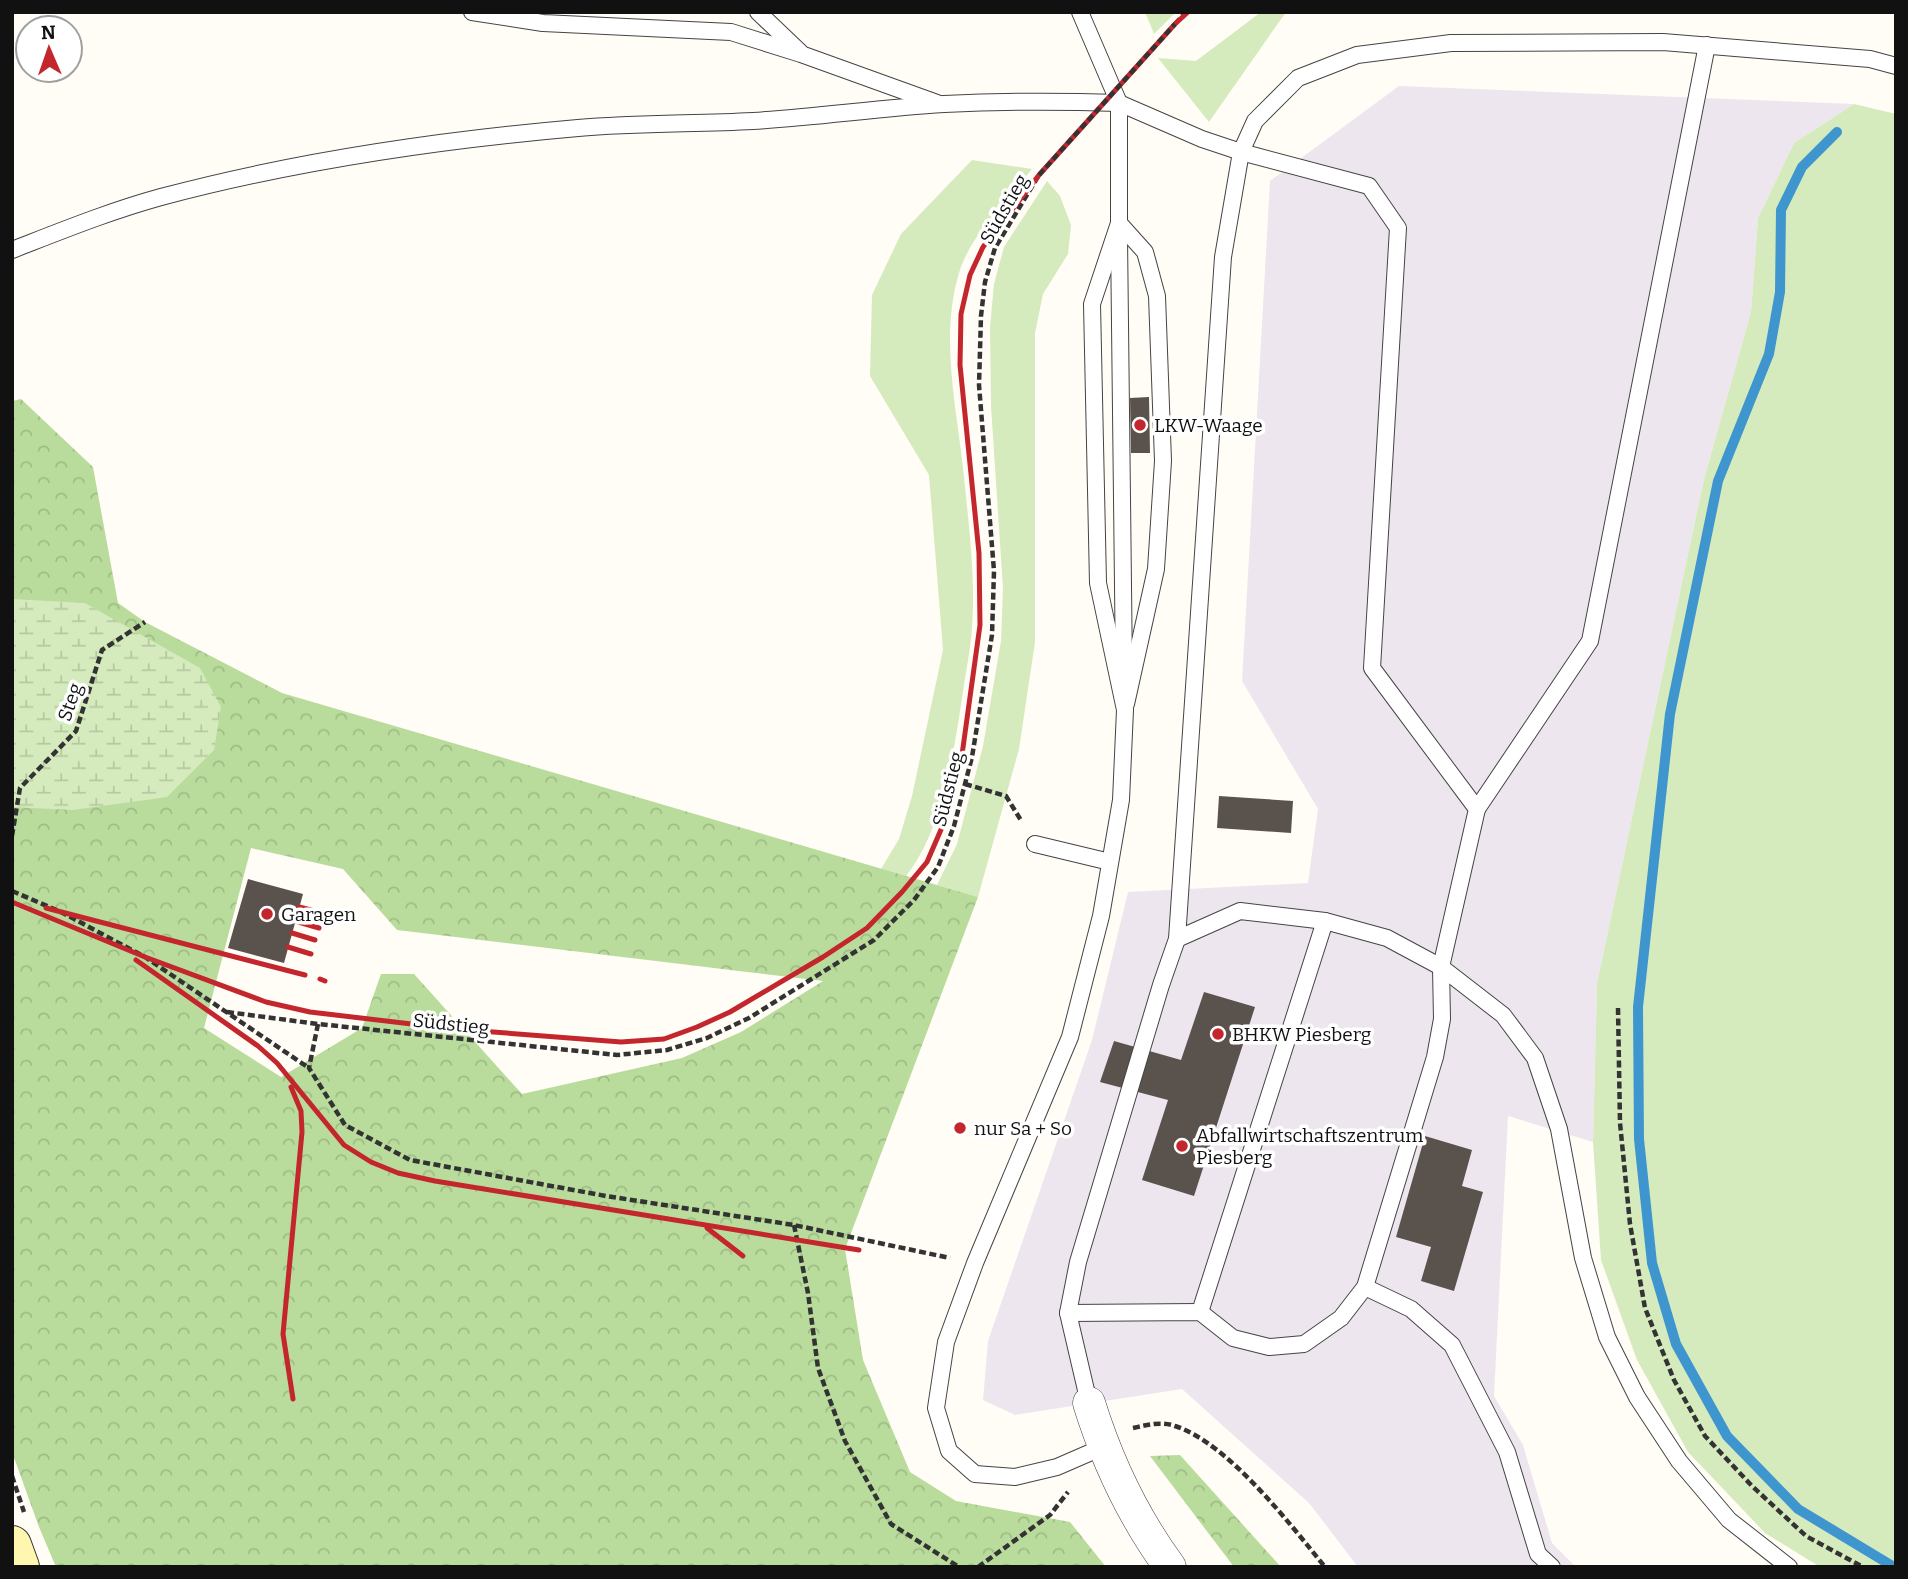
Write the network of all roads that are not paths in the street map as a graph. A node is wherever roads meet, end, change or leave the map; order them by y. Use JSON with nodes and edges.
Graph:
{"nodes":[{"id":1,"x":472,"y":12,"type":"edge"},
{"id":2,"x":758,"y":12,"type":"edge"},
{"id":3,"x":1080,"y":12,"type":"edge"},
{"id":4,"x":1707,"y":46,"type":"junction"},
{"id":5,"x":802,"y":54,"type":"junction"},
{"id":6,"x":1896,"y":66,"type":"edge"},
{"id":7,"x":1119,"y":103,"type":"junction"},
{"id":8,"x":942,"y":104,"type":"junction"},
{"id":9,"x":1241,"y":152,"type":"junction"},
{"id":10,"x":1119,"y":223,"type":"junction"},
{"id":11,"x":12,"y":250,"type":"edge"},
{"id":12,"x":1125,"y":710,"type":"junction"},
{"id":13,"x":1477,"y":809,"type":"junction"},
{"id":14,"x":1035,"y":844,"type":"dead end"},
{"id":15,"x":1110,"y":862,"type":"junction"},
{"id":16,"x":1325,"y":921,"type":"junction"},
{"id":17,"x":1177,"y":939,"type":"junction"},
{"id":18,"x":1441,"y":967,"type":"junction"},
{"id":19,"x":1365,"y":1287,"type":"junction"},
{"id":20,"x":1200,"y":1312,"type":"junction"},
{"id":21,"x":1068,"y":1313,"type":"junction"},
{"id":22,"x":1088,"y":1403,"type":"joint"},
{"id":23,"x":1102,"y":1447,"type":"junction"},
{"id":24,"x":12,"y":1545,"type":"edge"},
{"id":25,"x":20,"y":1567,"type":"edge"},
{"id":26,"x":1170,"y":1567,"type":"edge"},
{"id":27,"x":1552,"y":1567,"type":"edge"},
{"id":28,"x":1789,"y":1567,"type":"edge"}],
"edges":[{"from":1,"to":5,"type":"lane"},
{"from":2,"to":5,"type":"lane"},
{"from":3,"to":7,"type":"lane"},
{"from":4,"to":6,"type":"lane"},
{"from":4,"to":9,"type":"lane"},
{"from":4,"to":13,"type":"lane"},
{"from":5,"to":8,"type":"lane"},
{"from":7,"to":8,"type":"lane"},
{"from":7,"to":9,"type":"lane"},
{"from":7,"to":10,"type":"lane"},
{"from":8,"to":11,"type":"lane"},
{"from":9,"to":13,"type":"lane"},
{"from":9,"to":17,"type":"lane"},
{"from":10,"to":12,"type":"lane"},
{"from":10,"to":12,"type":"lane"},
{"from":10,"to":12,"type":"lane"},
{"from":12,"to":15,"type":"lane"},
{"from":13,"to":18,"type":"lane"},
{"from":14,"to":15,"type":"lane"},
{"from":15,"to":23,"type":"lane"},
{"from":16,"to":17,"type":"lane"},
{"from":16,"to":18,"type":"lane"},
{"from":16,"to":20,"type":"lane"},
{"from":17,"to":21,"type":"lane"},
{"from":18,"to":19,"type":"lane"},
{"from":18,"to":28,"type":"lane"},
{"from":19,"to":20,"type":"lane"},
{"from":19,"to":27,"type":"lane"},
{"from":20,"to":21,"type":"lane"},
{"from":21,"to":22,"type":"lane"},
{"from":22,"to":23,"type":"street"},
{"from":23,"to":26,"type":"street"},
{"from":24,"to":25,"type":"street"}]}
